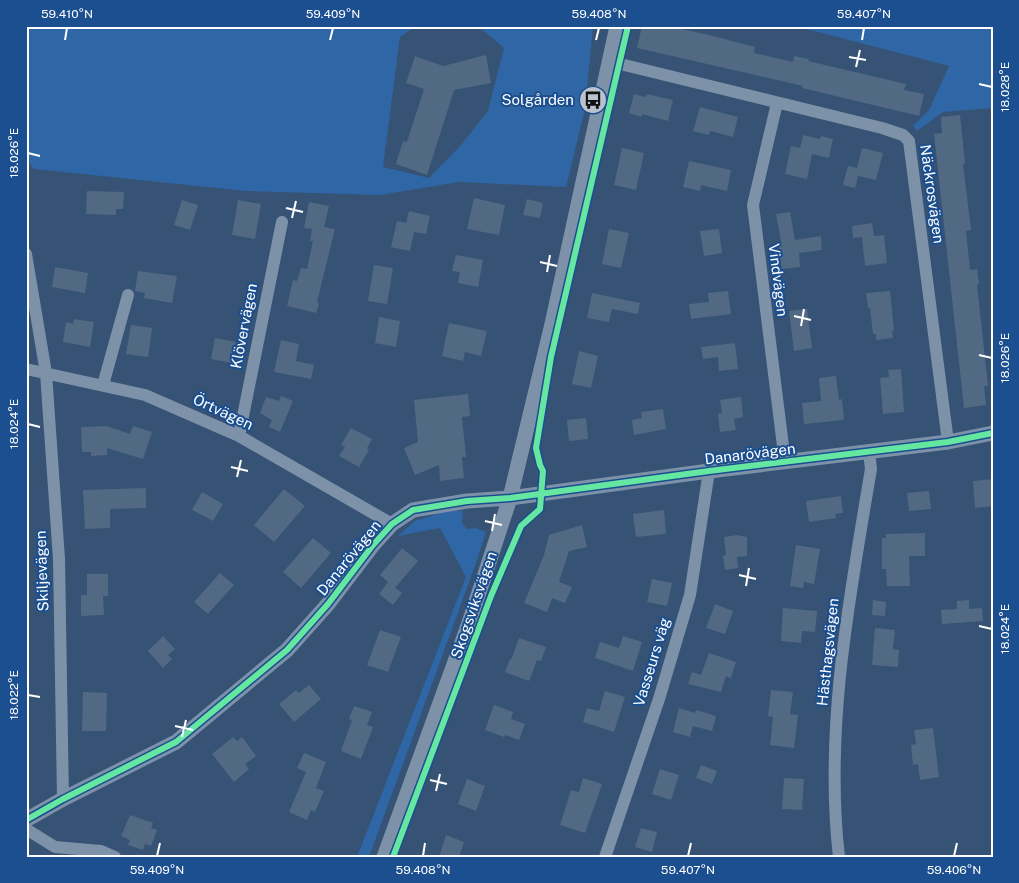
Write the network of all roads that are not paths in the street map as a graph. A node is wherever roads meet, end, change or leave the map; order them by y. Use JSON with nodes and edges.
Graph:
{"nodes":[{"id":1,"x":617,"y":26,"type":"edge"},
{"id":2,"x":608,"y":61,"type":"junction"},
{"id":3,"x":777,"y":103,"type":"junction"},
{"id":4,"x":282,"y":222,"type":"dead end"},
{"id":5,"x":26,"y":254,"type":"edge"},
{"id":6,"x":128,"y":295,"type":"dead end"},
{"id":7,"x":26,"y":369,"type":"edge"},
{"id":8,"x":46,"y":373,"type":"junction"},
{"id":9,"x":103,"y":386,"type":"junction"},
{"id":10,"x":993,"y":433,"type":"edge"},
{"id":11,"x":239,"y":436,"type":"junction"},
{"id":12,"x":948,"y":442,"type":"junction"},
{"id":13,"x":869,"y":452,"type":"junction"},
{"id":14,"x":785,"y":462,"type":"junction"},
{"id":15,"x":709,"y":471,"type":"junction"},
{"id":16,"x":510,"y":498,"type":"junction"},
{"id":17,"x":392,"y":524,"type":"junction"},
{"id":18,"x":63,"y":799,"type":"junction"},
{"id":19,"x":26,"y":820,"type":"edge"},
{"id":20,"x":26,"y":829,"type":"edge"},
{"id":21,"x":115,"y":857,"type":"edge"},
{"id":22,"x":384,"y":857,"type":"edge"},
{"id":23,"x":605,"y":857,"type":"edge"},
{"id":24,"x":839,"y":857,"type":"edge"}],
"edges":[{"from":1,"to":2,"type":"street","name":"Skogsviksvägen"},
{"from":2,"to":3,"type":"street","name":"Näckrosvägen"},
{"from":2,"to":16,"type":"street","name":"Skogsviksvägen"},
{"from":3,"to":12,"type":"street","name":"Näckrosvägen"},
{"from":3,"to":14,"type":"street","name":"Vindvägen"},
{"from":4,"to":11,"type":"street","name":"Klövervägen"},
{"from":5,"to":8,"type":"street","name":"Skiljevägen"},
{"from":6,"to":9,"type":"street"},
{"from":7,"to":8,"type":"street","name":"Örtvägen"},
{"from":8,"to":9,"type":"street","name":"Örtvägen"},
{"from":8,"to":18,"type":"street","name":"Skiljevägen"},
{"from":9,"to":11,"type":"street","name":"Örtvägen"},
{"from":10,"to":12,"type":"street","name":"Danarövägen"},
{"from":11,"to":17,"type":"street","name":"Örtvägen"},
{"from":12,"to":13,"type":"street","name":"Danarövägen"},
{"from":13,"to":14,"type":"street","name":"Danarövägen"},
{"from":13,"to":24,"type":"street","name":"Hästhagsvägen"},
{"from":14,"to":15,"type":"street","name":"Danarövägen"},
{"from":15,"to":16,"type":"street","name":"Danarövägen"},
{"from":15,"to":23,"type":"street","name":"Vasseurs väg"},
{"from":16,"to":17,"type":"street","name":"Danarövägen"},
{"from":16,"to":22,"type":"street","name":"Skogsviksvägen"},
{"from":17,"to":18,"type":"street","name":"Danarövägen"},
{"from":18,"to":19,"type":"street","name":"Danarövägen"},
{"from":20,"to":21,"type":"street"}]}
